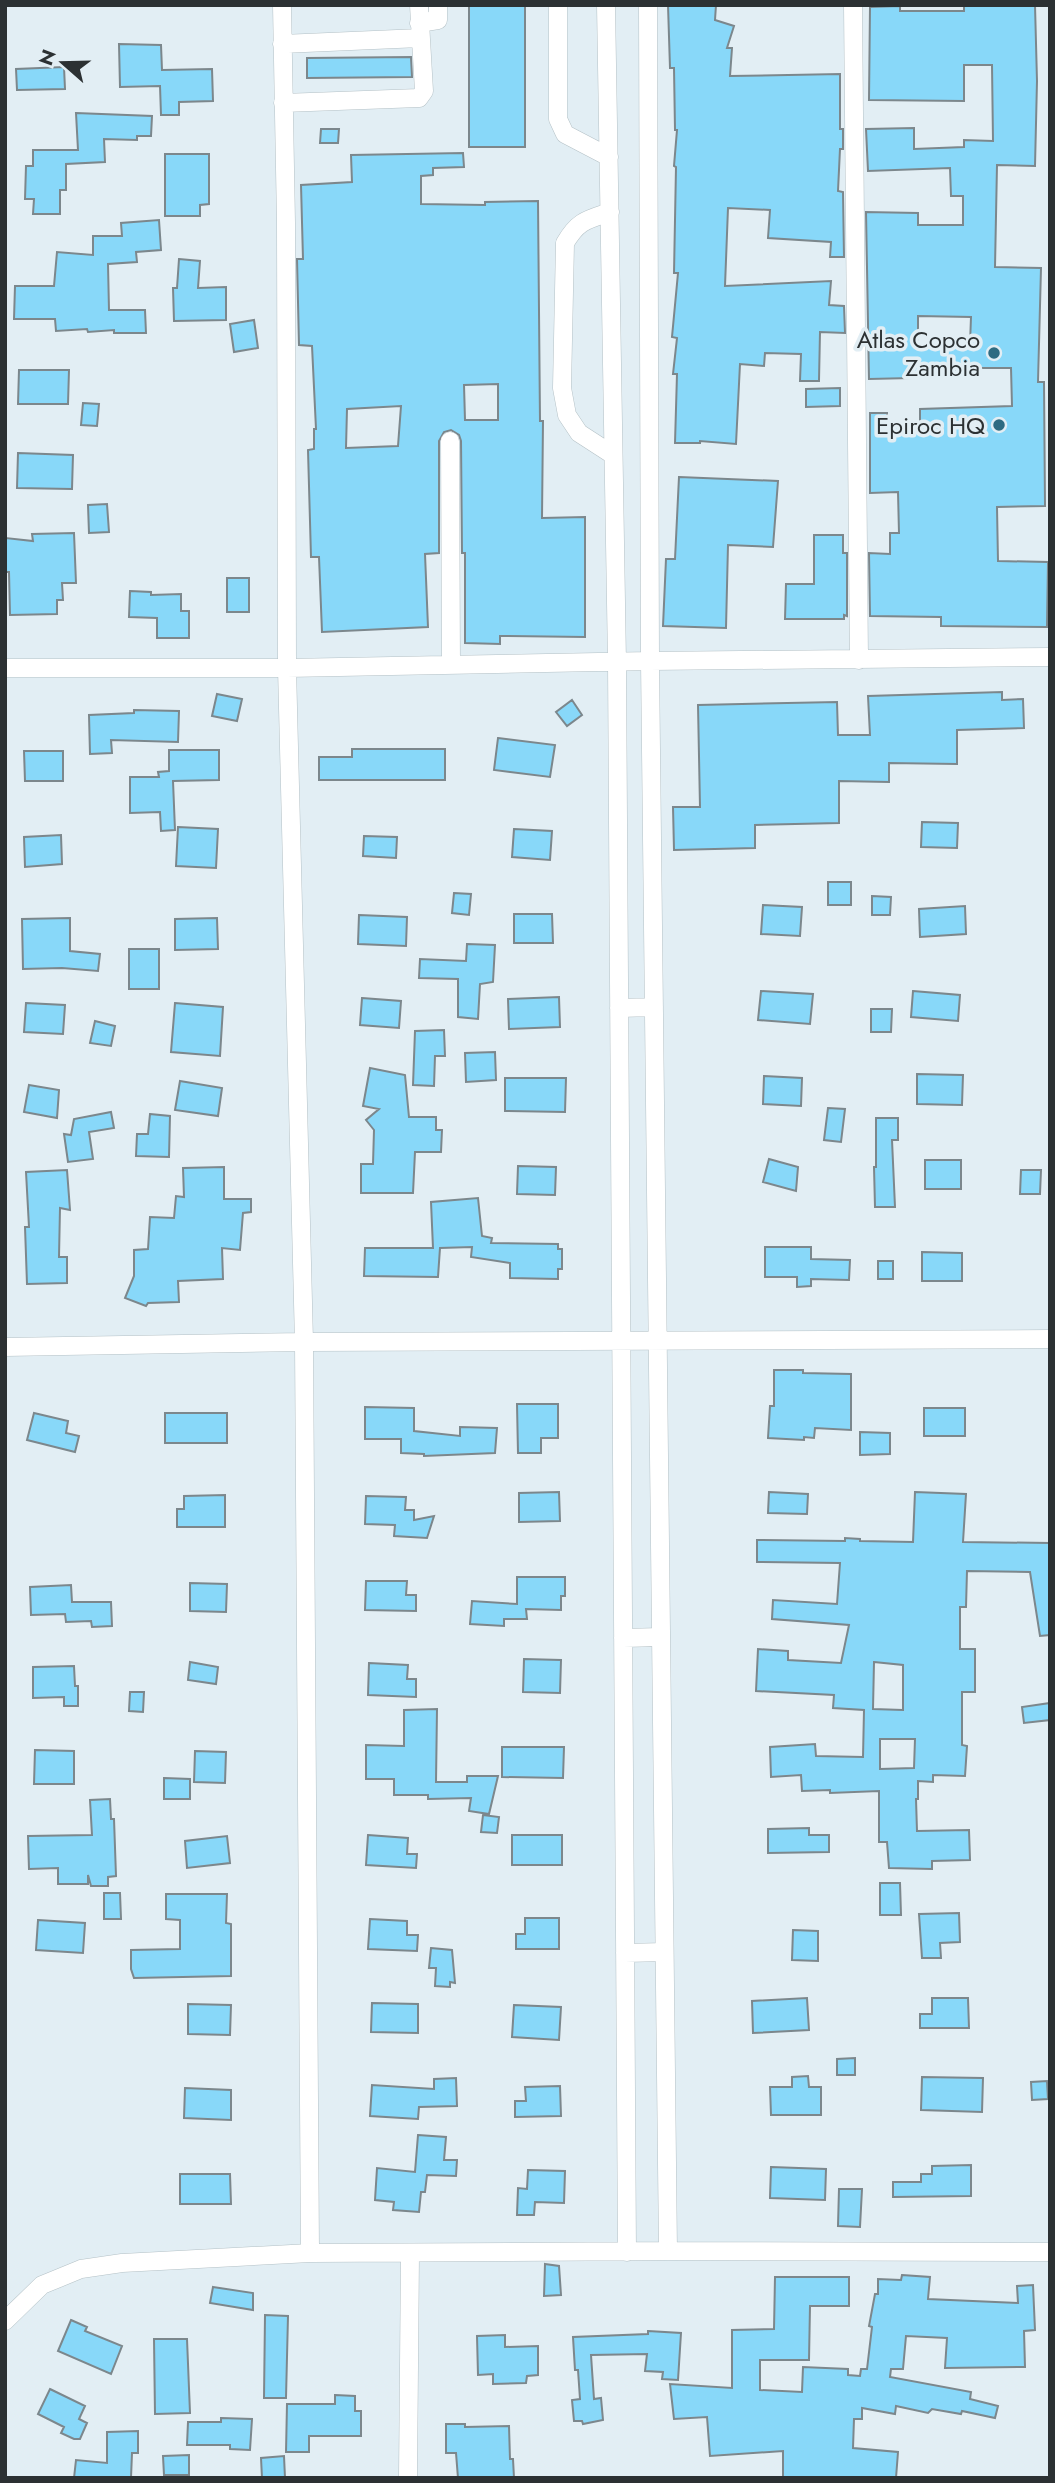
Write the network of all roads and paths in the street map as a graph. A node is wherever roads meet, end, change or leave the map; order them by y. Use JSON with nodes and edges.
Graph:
{"nodes":[{"id":1,"x":282,"y":5,"type":"edge"},
{"id":2,"x":438,"y":5,"type":"edge"},
{"id":3,"x":558,"y":5,"type":"edge"},
{"id":4,"x":606,"y":5,"type":"edge"},
{"id":5,"x":648,"y":5,"type":"edge"},
{"id":6,"x":853,"y":5,"type":"edge"},
{"id":7,"x":419,"y":22,"type":"edge"},
{"id":8,"x":282,"y":44,"type":"junction"},
{"id":9,"x":284,"y":103,"type":"junction"},
{"id":10,"x":609,"y":157,"type":"junction"},
{"id":11,"x":610,"y":212,"type":"junction"},
{"id":12,"x":450,"y":441,"type":"dead end"},
{"id":13,"x":613,"y":455,"type":"junction"},
{"id":14,"x":1050,"y":657,"type":"edge"},
{"id":15,"x":859,"y":660,"type":"junction"},
{"id":16,"x":650,"y":661,"type":"junction"},
{"id":17,"x":617,"y":662,"type":"junction"},
{"id":18,"x":451,"y":664,"type":"junction"},
{"id":19,"x":287,"y":667,"type":"junction"},
{"id":20,"x":5,"y":668,"type":"edge"},
{"id":21,"x":654,"y":1007,"type":"junction"},
{"id":22,"x":619,"y":1008,"type":"junction"},
{"id":23,"x":1050,"y":1339,"type":"edge"},
{"id":24,"x":621,"y":1341,"type":"junction"},
{"id":25,"x":657,"y":1341,"type":"junction"},
{"id":26,"x":303,"y":1342,"type":"junction"},
{"id":27,"x":5,"y":1347,"type":"edge"},
{"id":28,"x":661,"y":1637,"type":"junction"},
{"id":29,"x":623,"y":1638,"type":"junction"},
{"id":30,"x":664,"y":1952,"type":"junction"},
{"id":31,"x":625,"y":1953,"type":"junction"},
{"id":32,"x":667,"y":2251,"type":"junction"},
{"id":33,"x":627,"y":2252,"type":"junction"},
{"id":34,"x":1050,"y":2252,"type":"edge"},
{"id":35,"x":310,"y":2253,"type":"junction"},
{"id":36,"x":410,"y":2254,"type":"junction"},
{"id":37,"x":5,"y":2321,"type":"edge"},
{"id":38,"x":408,"y":2478,"type":"edge"}],
"edges":[{"from":1,"to":8,"type":"street"},
{"from":2,"to":7,"type":"street"},
{"from":3,"to":10,"type":"street"},
{"from":4,"to":10,"type":"street"},
{"from":5,"to":16,"type":"street"},
{"from":6,"to":15,"type":"street"},
{"from":7,"to":8,"type":"street"},
{"from":7,"to":9,"type":"street"},
{"from":8,"to":9,"type":"street"},
{"from":9,"to":19,"type":"street"},
{"from":10,"to":11,"type":"street"},
{"from":11,"to":13,"type":"street"},
{"from":11,"to":13,"type":"street"},
{"from":12,"to":18,"type":"street"},
{"from":13,"to":17,"type":"street"},
{"from":14,"to":15,"type":"street"},
{"from":15,"to":16,"type":"street"},
{"from":16,"to":17,"type":"street"},
{"from":16,"to":21,"type":"street"},
{"from":17,"to":18,"type":"street"},
{"from":17,"to":22,"type":"street"},
{"from":18,"to":19,"type":"street"},
{"from":19,"to":20,"type":"street"},
{"from":19,"to":26,"type":"street"},
{"from":21,"to":22,"type":"street"},
{"from":21,"to":25,"type":"street"},
{"from":22,"to":24,"type":"street"},
{"from":23,"to":25,"type":"street"},
{"from":24,"to":25,"type":"street"},
{"from":24,"to":26,"type":"street"},
{"from":24,"to":29,"type":"street"},
{"from":25,"to":28,"type":"street"},
{"from":26,"to":27,"type":"street"},
{"from":26,"to":35,"type":"street"},
{"from":28,"to":29,"type":"street"},
{"from":28,"to":30,"type":"street"},
{"from":29,"to":31,"type":"street"},
{"from":30,"to":31,"type":"street"},
{"from":30,"to":32,"type":"street"},
{"from":31,"to":33,"type":"street"},
{"from":32,"to":33,"type":"street"},
{"from":32,"to":34,"type":"street"},
{"from":33,"to":36,"type":"street"},
{"from":35,"to":36,"type":"street"},
{"from":35,"to":37,"type":"street"},
{"from":36,"to":38,"type":"street"}]}
